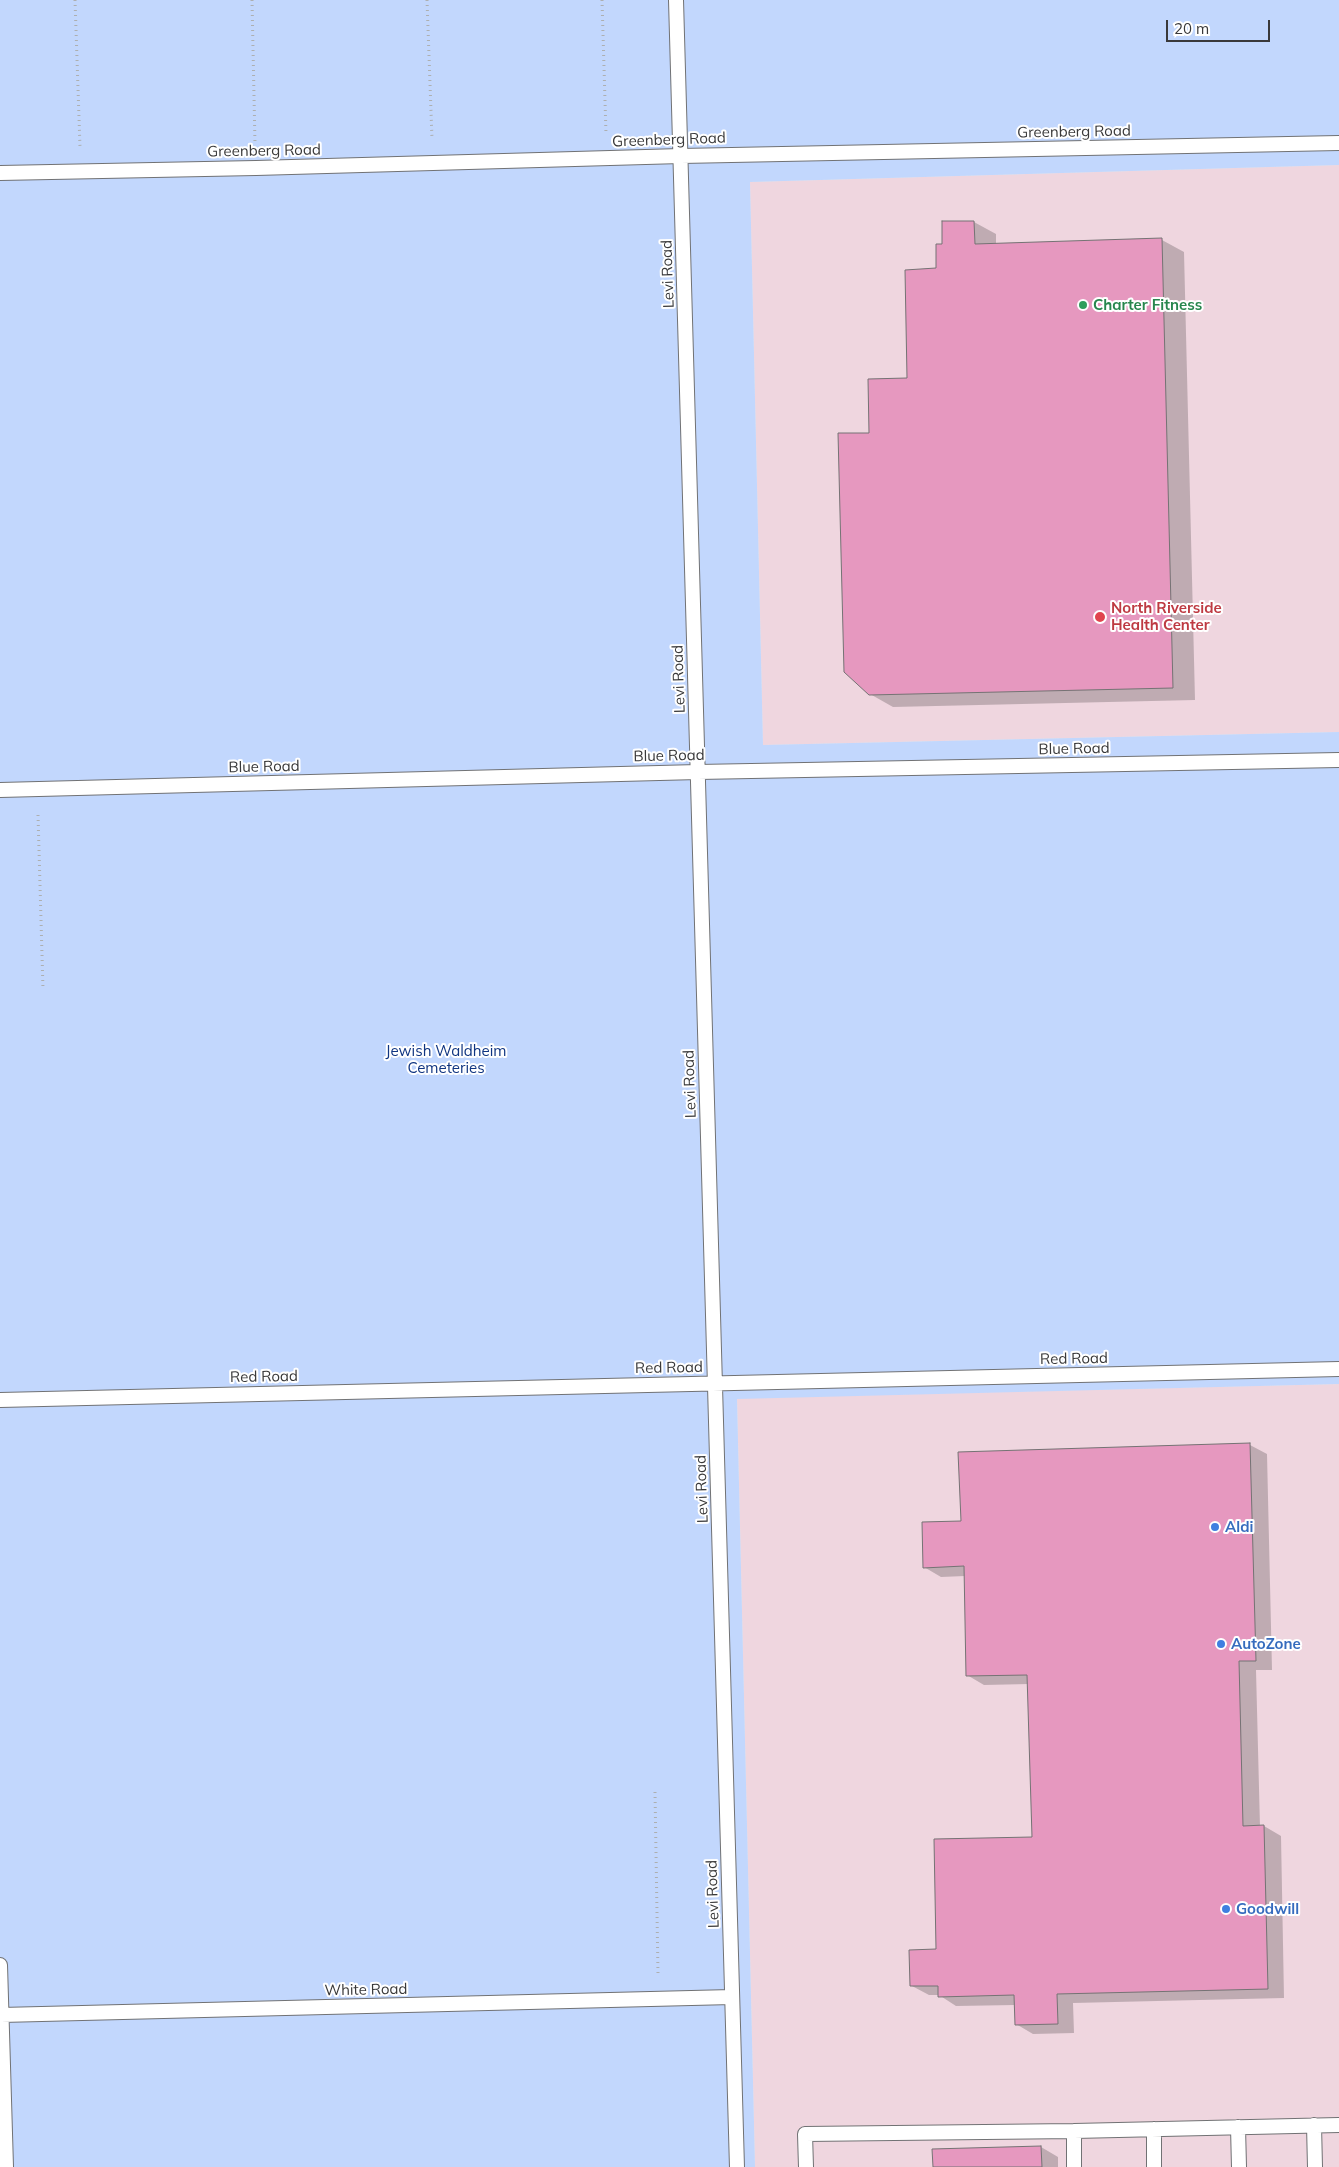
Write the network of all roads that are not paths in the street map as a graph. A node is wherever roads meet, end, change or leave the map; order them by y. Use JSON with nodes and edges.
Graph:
{"nodes":[{"id":1,"x":676,"y":0,"type":"edge"},
{"id":2,"x":1339,"y":143,"type":"edge"},
{"id":3,"x":681,"y":156,"type":"junction"},
{"id":4,"x":0,"y":173,"type":"edge"},
{"id":5,"x":1339,"y":760,"type":"edge"},
{"id":6,"x":698,"y":772,"type":"junction"},
{"id":7,"x":0,"y":790,"type":"edge"},
{"id":8,"x":1339,"y":1369,"type":"edge"},
{"id":9,"x":715,"y":1383,"type":"junction"},
{"id":10,"x":0,"y":1400,"type":"edge"},
{"id":11,"x":0,"y":1965,"type":"edge"},
{"id":12,"x":732,"y":1997,"type":"junction"},
{"id":13,"x":1,"y":2015,"type":"junction"},
{"id":14,"x":1314,"y":2125,"type":"junction"},
{"id":15,"x":1339,"y":2125,"type":"edge"},
{"id":16,"x":1238,"y":2127,"type":"junction"},
{"id":17,"x":1154,"y":2129,"type":"junction"},
{"id":18,"x":1074,"y":2131,"type":"junction"},
{"id":19,"x":6,"y":2167,"type":"edge"},
{"id":20,"x":737,"y":2167,"type":"edge"},
{"id":21,"x":806,"y":2167,"type":"edge"},
{"id":22,"x":1074,"y":2167,"type":"edge"},
{"id":23,"x":1154,"y":2167,"type":"edge"},
{"id":24,"x":1239,"y":2167,"type":"edge"},
{"id":25,"x":1315,"y":2167,"type":"edge"}],
"edges":[{"from":1,"to":3,"type":"lane","name":"Levi Road"},
{"from":2,"to":3,"type":"lane","name":"Greenberg Road"},
{"from":3,"to":4,"type":"lane","name":"Greenberg Road"},
{"from":3,"to":6,"type":"lane","name":"Levi Road"},
{"from":5,"to":6,"type":"lane","name":"Blue Road"},
{"from":6,"to":7,"type":"lane","name":"Blue Road"},
{"from":6,"to":9,"type":"lane","name":"Levi Road"},
{"from":8,"to":9,"type":"lane","name":"Red Road"},
{"from":9,"to":10,"type":"lane","name":"Red Road"},
{"from":9,"to":12,"type":"lane","name":"Levi Road"},
{"from":11,"to":13,"type":"lane"},
{"from":12,"to":13,"type":"lane","name":"White Road"},
{"from":12,"to":20,"type":"lane","name":"Levi Road"},
{"from":13,"to":19,"type":"lane"},
{"from":14,"to":15,"type":"lane"},
{"from":14,"to":16,"type":"lane"},
{"from":14,"to":25,"type":"lane"},
{"from":16,"to":17,"type":"lane"},
{"from":16,"to":24,"type":"lane"},
{"from":17,"to":18,"type":"lane"},
{"from":17,"to":23,"type":"lane"},
{"from":18,"to":21,"type":"lane"},
{"from":18,"to":22,"type":"lane"}]}
